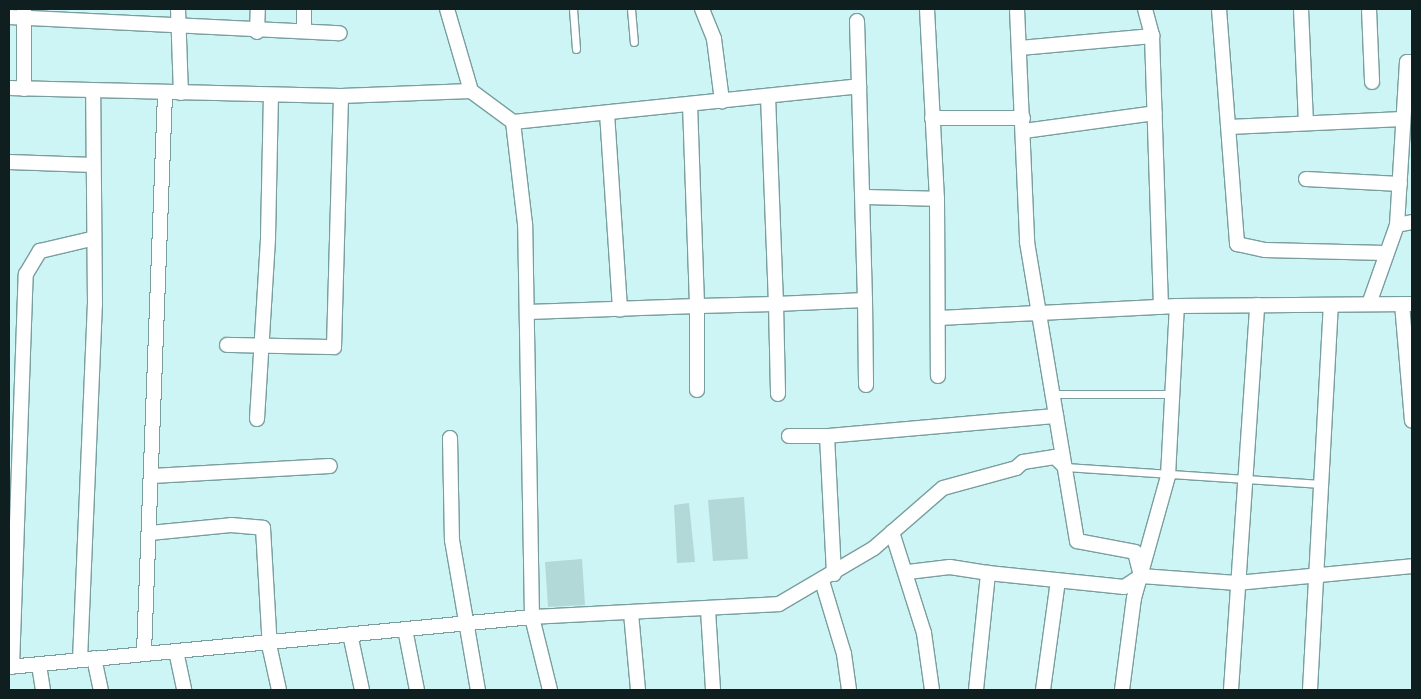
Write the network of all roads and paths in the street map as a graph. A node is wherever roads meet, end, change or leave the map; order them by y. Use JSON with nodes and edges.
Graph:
{"nodes":[{"id":1,"x":178,"y":9,"type":"edge"},
{"id":2,"x":258,"y":9,"type":"edge"},
{"id":3,"x":304,"y":9,"type":"edge"},
{"id":4,"x":447,"y":9,"type":"edge"},
{"id":5,"x":573,"y":9,"type":"edge"},
{"id":6,"x":631,"y":9,"type":"edge"},
{"id":7,"x":702,"y":9,"type":"edge"},
{"id":8,"x":927,"y":9,"type":"edge"},
{"id":9,"x":1017,"y":9,"type":"edge"},
{"id":10,"x":1145,"y":9,"type":"edge"},
{"id":11,"x":1219,"y":9,"type":"edge"},
{"id":12,"x":1301,"y":9,"type":"edge"},
{"id":13,"x":1369,"y":9,"type":"edge"},
{"id":14,"x":24,"y":13,"type":"edge"},
{"id":15,"x":9,"y":17,"type":"edge"},
{"id":16,"x":857,"y":21,"type":"dead end"},
{"id":17,"x":178,"y":25,"type":"junction"},
{"id":18,"x":304,"y":30,"type":"junction"},
{"id":19,"x":257,"y":32,"type":"junction"},
{"id":20,"x":340,"y":33,"type":"dead end"},
{"id":21,"x":1152,"y":36,"type":"junction"},
{"id":22,"x":634,"y":42,"type":"dead end"},
{"id":23,"x":1020,"y":48,"type":"junction"},
{"id":24,"x":576,"y":49,"type":"dead end"},
{"id":25,"x":1412,"y":62,"type":"edge"},
{"id":26,"x":1372,"y":82,"type":"dead end"},
{"id":27,"x":859,"y":86,"type":"junction"},
{"id":28,"x":9,"y":88,"type":"edge"},
{"id":29,"x":24,"y":89,"type":"junction"},
{"id":30,"x":93,"y":91,"type":"junction"},
{"id":31,"x":471,"y":91,"type":"junction"},
{"id":32,"x":165,"y":93,"type":"junction"},
{"id":33,"x":181,"y":94,"type":"junction"},
{"id":34,"x":271,"y":95,"type":"junction"},
{"id":35,"x":341,"y":96,"type":"junction"},
{"id":36,"x":768,"y":96,"type":"junction"},
{"id":37,"x":722,"y":101,"type":"junction"},
{"id":38,"x":690,"y":104,"type":"junction"},
{"id":39,"x":607,"y":113,"type":"junction"},
{"id":40,"x":1155,"y":113,"type":"junction"},
{"id":41,"x":932,"y":118,"type":"junction"},
{"id":42,"x":1403,"y":119,"type":"junction"},
{"id":43,"x":513,"y":122,"type":"junction"},
{"id":44,"x":1306,"y":122,"type":"junction"},
{"id":45,"x":1024,"y":124,"type":"junction"},
{"id":46,"x":1229,"y":127,"type":"junction"},
{"id":47,"x":9,"y":162,"type":"edge"},
{"id":48,"x":93,"y":165,"type":"junction"},
{"id":49,"x":1306,"y":180,"type":"dead end"},
{"id":50,"x":1400,"y":184,"type":"junction"},
{"id":51,"x":863,"y":197,"type":"junction"},
{"id":52,"x":936,"y":199,"type":"junction"},
{"id":53,"x":1412,"y":222,"type":"edge"},
{"id":54,"x":1397,"y":226,"type":"junction"},
{"id":55,"x":92,"y":239,"type":"junction"},
{"id":56,"x":1385,"y":253,"type":"junction"},
{"id":57,"x":865,"y":300,"type":"junction"},
{"id":58,"x":776,"y":304,"type":"junction"},
{"id":59,"x":1369,"y":304,"type":"junction"},
{"id":60,"x":1407,"y":304,"type":"edge"},
{"id":61,"x":1256,"y":305,"type":"junction"},
{"id":62,"x":697,"y":306,"type":"junction"},
{"id":63,"x":1176,"y":306,"type":"junction"},
{"id":64,"x":1161,"y":307,"type":"junction"},
{"id":65,"x":1331,"y":307,"type":"junction"},
{"id":66,"x":620,"y":310,"type":"junction"},
{"id":67,"x":528,"y":312,"type":"junction"},
{"id":68,"x":1037,"y":314,"type":"junction"},
{"id":69,"x":938,"y":318,"type":"junction"},
{"id":70,"x":227,"y":345,"type":"dead end"},
{"id":71,"x":258,"y":347,"type":"junction"},
{"id":72,"x":14,"y":348,"type":"edge"},
{"id":73,"x":938,"y":376,"type":"dead end"},
{"id":74,"x":866,"y":385,"type":"dead end"},
{"id":75,"x":697,"y":390,"type":"dead end"},
{"id":76,"x":778,"y":394,"type":"dead end"},
{"id":77,"x":1053,"y":394,"type":"junction"},
{"id":78,"x":1172,"y":394,"type":"junction"},
{"id":79,"x":1056,"y":416,"type":"junction"},
{"id":80,"x":256,"y":419,"type":"dead end"},
{"id":81,"x":1412,"y":421,"type":"edge"},
{"id":82,"x":789,"y":436,"type":"dead end"},
{"id":83,"x":827,"y":436,"type":"junction"},
{"id":84,"x":450,"y":438,"type":"dead end"},
{"id":85,"x":330,"y":466,"type":"dead end"},
{"id":86,"x":1065,"y":467,"type":"junction"},
{"id":87,"x":152,"y":476,"type":"junction"},
{"id":88,"x":1168,"y":476,"type":"junction"},
{"id":89,"x":1244,"y":480,"type":"junction"},
{"id":90,"x":1321,"y":484,"type":"junction"},
{"id":91,"x":892,"y":532,"type":"junction"},
{"id":92,"x":150,"y":533,"type":"junction"},
{"id":93,"x":1412,"y":566,"type":"edge"},
{"id":94,"x":908,"y":572,"type":"junction"},
{"id":95,"x":988,"y":573,"type":"junction"},
{"id":96,"x":1316,"y":574,"type":"junction"},
{"id":97,"x":1141,"y":576,"type":"junction"},
{"id":98,"x":828,"y":577,"type":"junction"},
{"id":99,"x":1058,"y":581,"type":"junction"},
{"id":100,"x":1236,"y":583,"type":"junction"},
{"id":101,"x":708,"y":610,"type":"junction"},
{"id":102,"x":631,"y":613,"type":"junction"},
{"id":103,"x":532,"y":617,"type":"junction"},
{"id":104,"x":464,"y":623,"type":"junction"},
{"id":105,"x":405,"y":629,"type":"junction"},
{"id":106,"x":350,"y":634,"type":"junction"},
{"id":107,"x":272,"y":641,"type":"junction"},
{"id":108,"x":176,"y":650,"type":"junction"},
{"id":109,"x":144,"y":653,"type":"junction"},
{"id":110,"x":94,"y":658,"type":"junction"},
{"id":111,"x":80,"y":660,"type":"junction"},
{"id":112,"x":39,"y":664,"type":"junction"},
{"id":113,"x":10,"y":667,"type":"edge"},
{"id":114,"x":43,"y":690,"type":"edge"},
{"id":115,"x":100,"y":690,"type":"edge"},
{"id":116,"x":184,"y":690,"type":"edge"},
{"id":117,"x":279,"y":690,"type":"edge"},
{"id":118,"x":362,"y":690,"type":"edge"},
{"id":119,"x":417,"y":690,"type":"edge"},
{"id":120,"x":478,"y":690,"type":"edge"},
{"id":121,"x":550,"y":690,"type":"edge"},
{"id":122,"x":638,"y":690,"type":"edge"},
{"id":123,"x":713,"y":690,"type":"edge"},
{"id":124,"x":849,"y":690,"type":"edge"},
{"id":125,"x":932,"y":690,"type":"edge"},
{"id":126,"x":976,"y":690,"type":"edge"},
{"id":127,"x":1043,"y":690,"type":"edge"},
{"id":128,"x":1122,"y":690,"type":"edge"},
{"id":129,"x":1230,"y":690,"type":"edge"},
{"id":130,"x":1310,"y":690,"type":"edge"}],
"edges":[{"from":1,"to":17,"type":"street"},
{"from":2,"to":19,"type":"street"},
{"from":3,"to":18,"type":"street"},
{"from":4,"to":31,"type":"street"},
{"from":5,"to":24,"type":"lane"},
{"from":6,"to":22,"type":"lane"},
{"from":7,"to":37,"type":"street"},
{"from":8,"to":41,"type":"street"},
{"from":9,"to":23,"type":"street"},
{"from":10,"to":21,"type":"street"},
{"from":11,"to":46,"type":"street"},
{"from":12,"to":44,"type":"street"},
{"from":13,"to":26,"type":"street"},
{"from":14,"to":15,"type":"street"},
{"from":14,"to":17,"type":"street"},
{"from":14,"to":29,"type":"street"},
{"from":16,"to":27,"type":"street"},
{"from":17,"to":19,"type":"street"},
{"from":17,"to":33,"type":"street"},
{"from":18,"to":19,"type":"street"},
{"from":18,"to":20,"type":"street"},
{"from":21,"to":23,"type":"street"},
{"from":21,"to":40,"type":"street"},
{"from":23,"to":45,"type":"street"},
{"from":25,"to":42,"type":"street"},
{"from":27,"to":36,"type":"street"},
{"from":27,"to":51,"type":"street"},
{"from":28,"to":29,"type":"street"},
{"from":29,"to":30,"type":"street"},
{"from":30,"to":32,"type":"street"},
{"from":30,"to":48,"type":"street"},
{"from":31,"to":35,"type":"street"},
{"from":31,"to":43,"type":"street"},
{"from":32,"to":33,"type":"street"},
{"from":32,"to":87,"type":"street"},
{"from":33,"to":34,"type":"street"},
{"from":34,"to":35,"type":"street"},
{"from":34,"to":71,"type":"street"},
{"from":35,"to":71,"type":"street"},
{"from":36,"to":37,"type":"street"},
{"from":36,"to":58,"type":"street"},
{"from":37,"to":38,"type":"street"},
{"from":38,"to":39,"type":"street"},
{"from":38,"to":62,"type":"street"},
{"from":39,"to":43,"type":"street"},
{"from":39,"to":66,"type":"street"},
{"from":40,"to":45,"type":"street"},
{"from":40,"to":64,"type":"street"},
{"from":41,"to":45,"type":"street"},
{"from":41,"to":52,"type":"street"},
{"from":42,"to":44,"type":"street"},
{"from":42,"to":50,"type":"street"},
{"from":43,"to":67,"type":"street"},
{"from":44,"to":46,"type":"street"},
{"from":45,"to":68,"type":"street"},
{"from":46,"to":56,"type":"street"},
{"from":47,"to":48,"type":"street"},
{"from":48,"to":55,"type":"street"},
{"from":49,"to":50,"type":"street"},
{"from":50,"to":54,"type":"street"},
{"from":51,"to":52,"type":"street"},
{"from":51,"to":57,"type":"street"},
{"from":52,"to":69,"type":"street"},
{"from":53,"to":54,"type":"street"},
{"from":54,"to":56,"type":"street"},
{"from":55,"to":72,"type":"street"},
{"from":55,"to":111,"type":"street"},
{"from":56,"to":59,"type":"street"},
{"from":57,"to":58,"type":"street"},
{"from":57,"to":74,"type":"street"},
{"from":58,"to":62,"type":"street"},
{"from":58,"to":76,"type":"street"},
{"from":59,"to":60,"type":"street"},
{"from":59,"to":65,"type":"street"},
{"from":60,"to":81,"type":"street"},
{"from":61,"to":63,"type":"street"},
{"from":61,"to":65,"type":"street"},
{"from":61,"to":89,"type":"street"},
{"from":62,"to":66,"type":"street"},
{"from":62,"to":75,"type":"street"},
{"from":63,"to":64,"type":"street"},
{"from":63,"to":78,"type":"street"},
{"from":64,"to":68,"type":"street"},
{"from":65,"to":90,"type":"street"},
{"from":66,"to":67,"type":"street"},
{"from":67,"to":103,"type":"street"},
{"from":68,"to":69,"type":"street"},
{"from":68,"to":77,"type":"street"},
{"from":69,"to":73,"type":"street"},
{"from":70,"to":71,"type":"street"},
{"from":71,"to":80,"type":"street"},
{"from":72,"to":113,"type":"street"},
{"from":77,"to":78,"type":"lane"},
{"from":77,"to":79,"type":"street"},
{"from":78,"to":88,"type":"street"},
{"from":79,"to":83,"type":"street"},
{"from":79,"to":86,"type":"street"},
{"from":82,"to":83,"type":"street"},
{"from":83,"to":98,"type":"street"},
{"from":84,"to":104,"type":"street"},
{"from":85,"to":87,"type":"street"},
{"from":86,"to":88,"type":"lane"},
{"from":86,"to":91,"type":"street"},
{"from":86,"to":97,"type":"street"},
{"from":87,"to":92,"type":"street"},
{"from":88,"to":89,"type":"lane"},
{"from":88,"to":97,"type":"street"},
{"from":89,"to":90,"type":"lane"},
{"from":89,"to":100,"type":"street"},
{"from":90,"to":96,"type":"street"},
{"from":91,"to":94,"type":"street"},
{"from":91,"to":98,"type":"street"},
{"from":92,"to":107,"type":"street"},
{"from":92,"to":109,"type":"street"},
{"from":93,"to":96,"type":"street"},
{"from":94,"to":95,"type":"street"},
{"from":94,"to":125,"type":"street"},
{"from":95,"to":99,"type":"street"},
{"from":95,"to":126,"type":"street"},
{"from":96,"to":100,"type":"street"},
{"from":96,"to":130,"type":"street"},
{"from":97,"to":99,"type":"street"},
{"from":97,"to":100,"type":"street"},
{"from":97,"to":128,"type":"street"},
{"from":98,"to":101,"type":"street"},
{"from":98,"to":124,"type":"street"},
{"from":99,"to":127,"type":"street"},
{"from":100,"to":129,"type":"street"},
{"from":101,"to":102,"type":"street"},
{"from":101,"to":123,"type":"street"},
{"from":102,"to":103,"type":"street"},
{"from":102,"to":122,"type":"street"},
{"from":103,"to":104,"type":"street"},
{"from":103,"to":121,"type":"street"},
{"from":104,"to":105,"type":"street"},
{"from":104,"to":120,"type":"street"},
{"from":105,"to":106,"type":"street"},
{"from":105,"to":119,"type":"street"},
{"from":106,"to":107,"type":"street"},
{"from":106,"to":118,"type":"street"},
{"from":107,"to":108,"type":"street"},
{"from":107,"to":117,"type":"street"},
{"from":108,"to":109,"type":"street"},
{"from":108,"to":116,"type":"street"},
{"from":109,"to":110,"type":"street"},
{"from":110,"to":111,"type":"street"},
{"from":110,"to":115,"type":"street"},
{"from":111,"to":112,"type":"street"},
{"from":112,"to":113,"type":"street"},
{"from":112,"to":114,"type":"street"}]}
